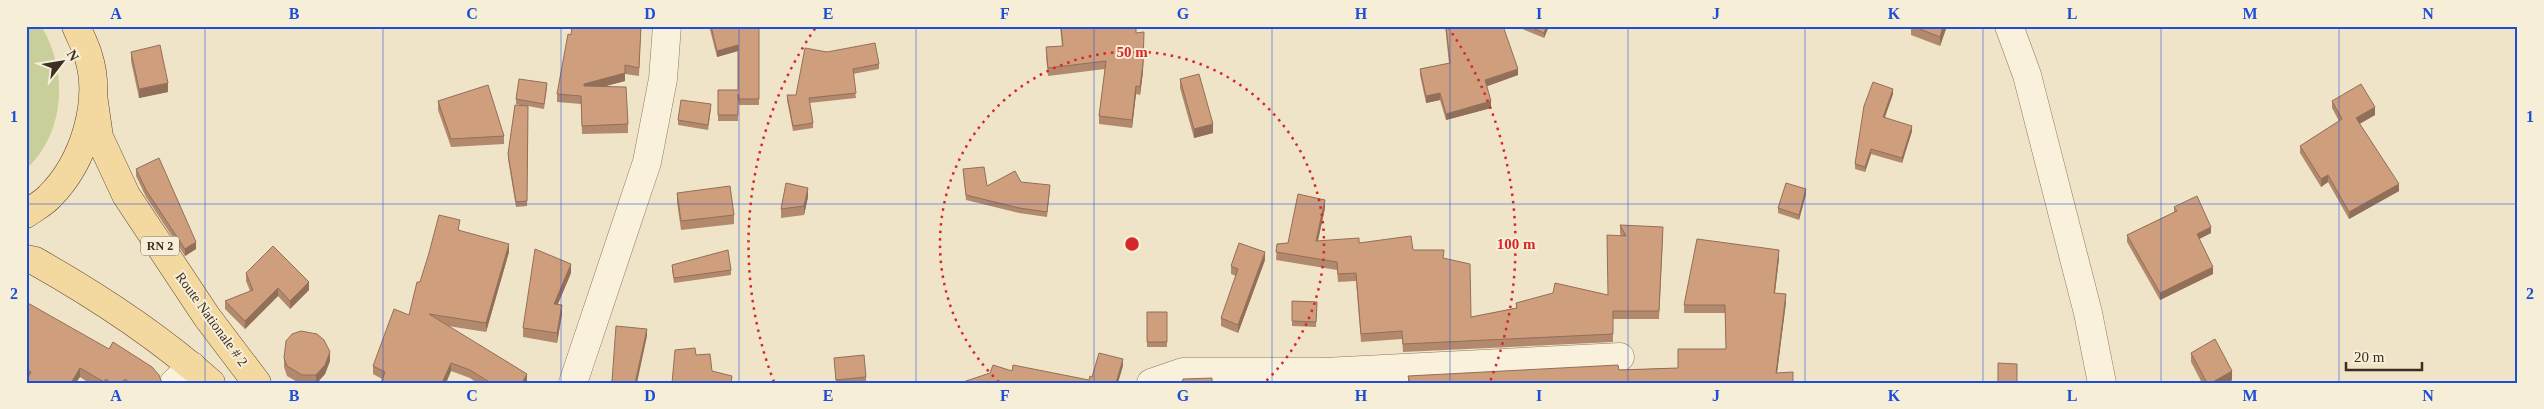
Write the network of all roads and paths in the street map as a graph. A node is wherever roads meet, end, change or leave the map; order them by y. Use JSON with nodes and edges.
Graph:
{"nodes":[{"id":1,"x":76,"y":26,"type":"edge"},
{"id":2,"x":667,"y":26,"type":"edge"},
{"id":3,"x":2009,"y":26,"type":"edge"},
{"id":4,"x":93,"y":95,"type":"junction"},
{"id":5,"x":26,"y":214,"type":"edge"},
{"id":6,"x":26,"y":259,"type":"edge"},
{"id":7,"x":1620,"y":357,"type":"dead end"},
{"id":8,"x":193,"y":377,"type":"edge"},
{"id":9,"x":257,"y":383,"type":"edge"},
{"id":10,"x":573,"y":383,"type":"edge"},
{"id":11,"x":1151,"y":383,"type":"edge"},
{"id":12,"x":2102,"y":383,"type":"edge"}],
"edges":[{"from":1,"to":4,"type":"main road","number":"RN 2"},
{"from":2,"to":10,"type":"street"},
{"from":3,"to":12,"type":"street"},
{"from":4,"to":5,"type":"main road","number":"RN 2"},
{"from":4,"to":9,"type":"main road","name":"Route Nationale # 2","number":"RN 2"},
{"from":6,"to":8,"type":"main road"},
{"from":7,"to":11,"type":"street"}]}
